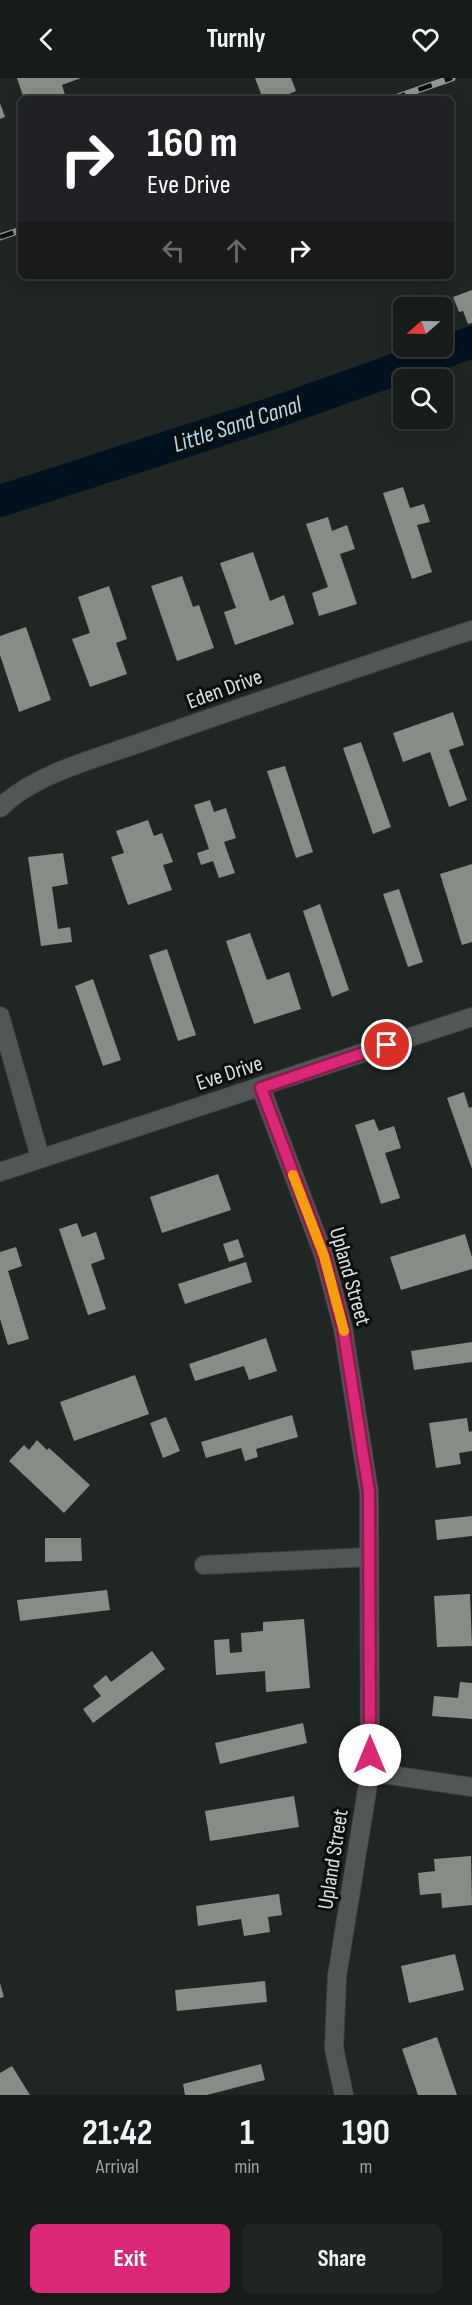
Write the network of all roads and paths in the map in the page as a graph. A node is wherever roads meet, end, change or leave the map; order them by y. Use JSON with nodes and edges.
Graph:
{"nodes":[{"id":1,"x":472,"y":630,"type":"edge"},
{"id":2,"x":0,"y":808,"type":"edge"},
{"id":3,"x":0,"y":1016,"type":"edge"},
{"id":4,"x":472,"y":1017,"type":"edge"},
{"id":5,"x":261,"y":1088,"type":"junction"},
{"id":6,"x":40,"y":1156,"type":"junction"},
{"id":7,"x":0,"y":1172,"type":"edge"},
{"id":8,"x":369,"y":1557,"type":"junction"},
{"id":9,"x":204,"y":1565,"type":"dead end"},
{"id":10,"x":370,"y":1772,"type":"junction"},
{"id":11,"x":472,"y":1787,"type":"edge"},
{"id":12,"x":344,"y":2095,"type":"edge"}],
"edges":[{"from":1,"to":2,"type":"street","name":"Eden Drive"},
{"from":3,"to":6,"type":"street"},
{"from":4,"to":5,"type":"street","name":"Eve Drive"},
{"from":5,"to":6,"type":"street","name":"Eve Drive"},
{"from":5,"to":8,"type":"street","name":"Upland Street"},
{"from":6,"to":7,"type":"street","name":"Eve Drive"},
{"from":8,"to":9,"type":"street"},
{"from":8,"to":10,"type":"street","name":"Upland Street"},
{"from":10,"to":11,"type":"street"},
{"from":10,"to":12,"type":"street","name":"Upland Street"}]}
